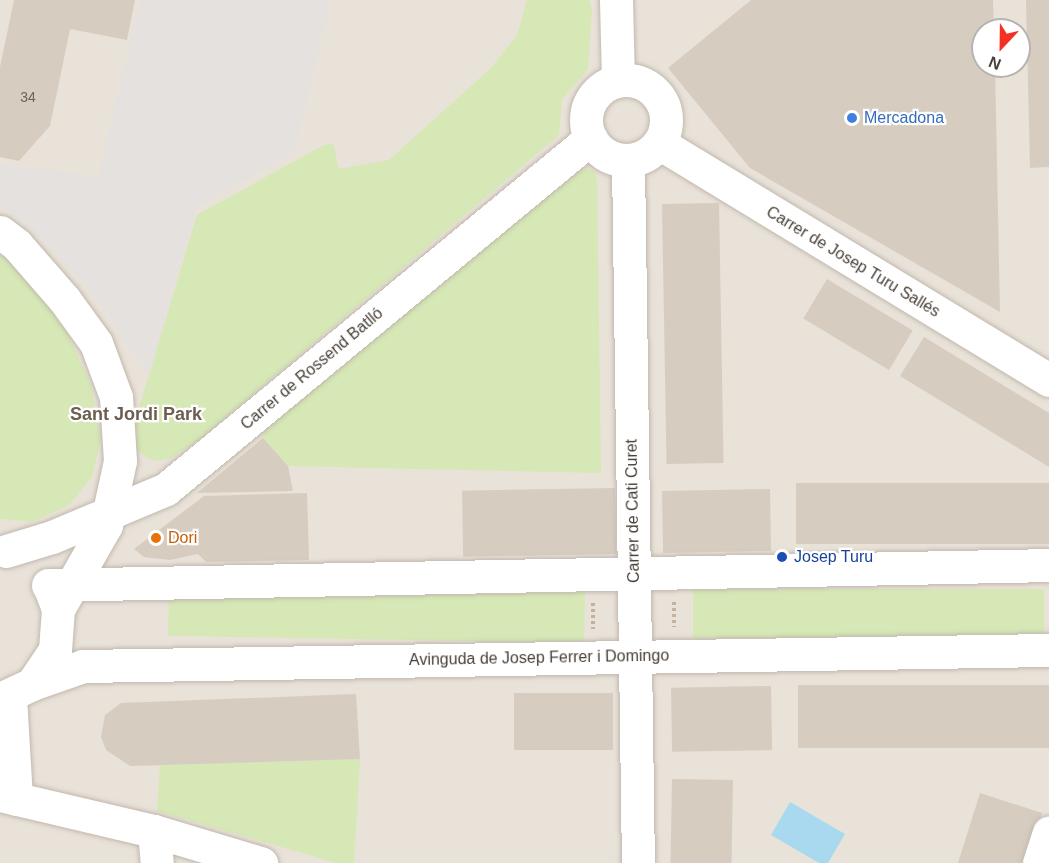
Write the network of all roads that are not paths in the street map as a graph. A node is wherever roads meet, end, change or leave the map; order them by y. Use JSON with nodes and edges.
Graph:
{"nodes":[{"id":1,"x":617,"y":4,"type":"edge"},
{"id":2,"x":618,"y":80,"type":"junction"},
{"id":3,"x":591,"y":138,"type":"junction"},
{"id":4,"x":659,"y":143,"type":"junction"},
{"id":5,"x":628,"y":160,"type":"junction"},
{"id":6,"x":0,"y":232,"type":"edge"},
{"id":7,"x":1049,"y":380,"type":"edge"},
{"id":8,"x":120,"y":461,"type":"junction"},
{"id":9,"x":166,"y":489,"type":"junction"},
{"id":10,"x":109,"y":511,"type":"junction"},
{"id":11,"x":3,"y":551,"type":"edge"},
{"id":12,"x":1049,"y":565,"type":"edge"},
{"id":13,"x":634,"y":575,"type":"junction"},
{"id":14,"x":59,"y":593,"type":"junction"},
{"id":15,"x":1049,"y":650,"type":"edge"},
{"id":16,"x":635,"y":657,"type":"junction"},
{"id":17,"x":14,"y":694,"type":"edge"},
{"id":18,"x":8,"y":797,"type":"edge"},
{"id":19,"x":1049,"y":833,"type":"edge"},
{"id":20,"x":156,"y":847,"type":"edge"},
{"id":21,"x":261,"y":863,"type":"edge"},
{"id":22,"x":638,"y":863,"type":"edge"},
{"id":23,"x":1039,"y":863,"type":"edge"}],
"edges":[{"from":1,"to":2,"type":"street"},
{"from":2,"to":3,"type":"street"},
{"from":2,"to":4,"type":"street"},
{"from":3,"to":5,"type":"street"},
{"from":3,"to":9,"type":"street","name":"Carrer de Rossend Batlló"},
{"from":4,"to":5,"type":"street"},
{"from":4,"to":7,"type":"street","name":"Carrer de Josep Turu Sallés"},
{"from":5,"to":13,"type":"street","name":"Carrer de Cati Curet"},
{"from":6,"to":8,"type":"street"},
{"from":8,"to":9,"type":"street"},
{"from":8,"to":10,"type":"street"},
{"from":9,"to":10,"type":"street","name":"Carrer de Rossend Batlló"},
{"from":10,"to":11,"type":"street","name":"Carrer de Rossend Batlló"},
{"from":10,"to":14,"type":"street"},
{"from":11,"to":14,"type":"street"},
{"from":12,"to":13,"type":"street"},
{"from":13,"to":14,"type":"street"},
{"from":13,"to":16,"type":"street","name":"Carrer de Cati Curet"},
{"from":14,"to":17,"type":"street"},
{"from":15,"to":16,"type":"street","name":"Avinguda de Josep Ferrer i Domingo"},
{"from":16,"to":17,"type":"street","name":"Avinguda de Josep Ferrer i Domingo"},
{"from":16,"to":22,"type":"street","name":"Carrer de Cati Curet"},
{"from":17,"to":18,"type":"street"},
{"from":18,"to":20,"type":"street"},
{"from":19,"to":23,"type":"street"},
{"from":20,"to":21,"type":"street"}]}
